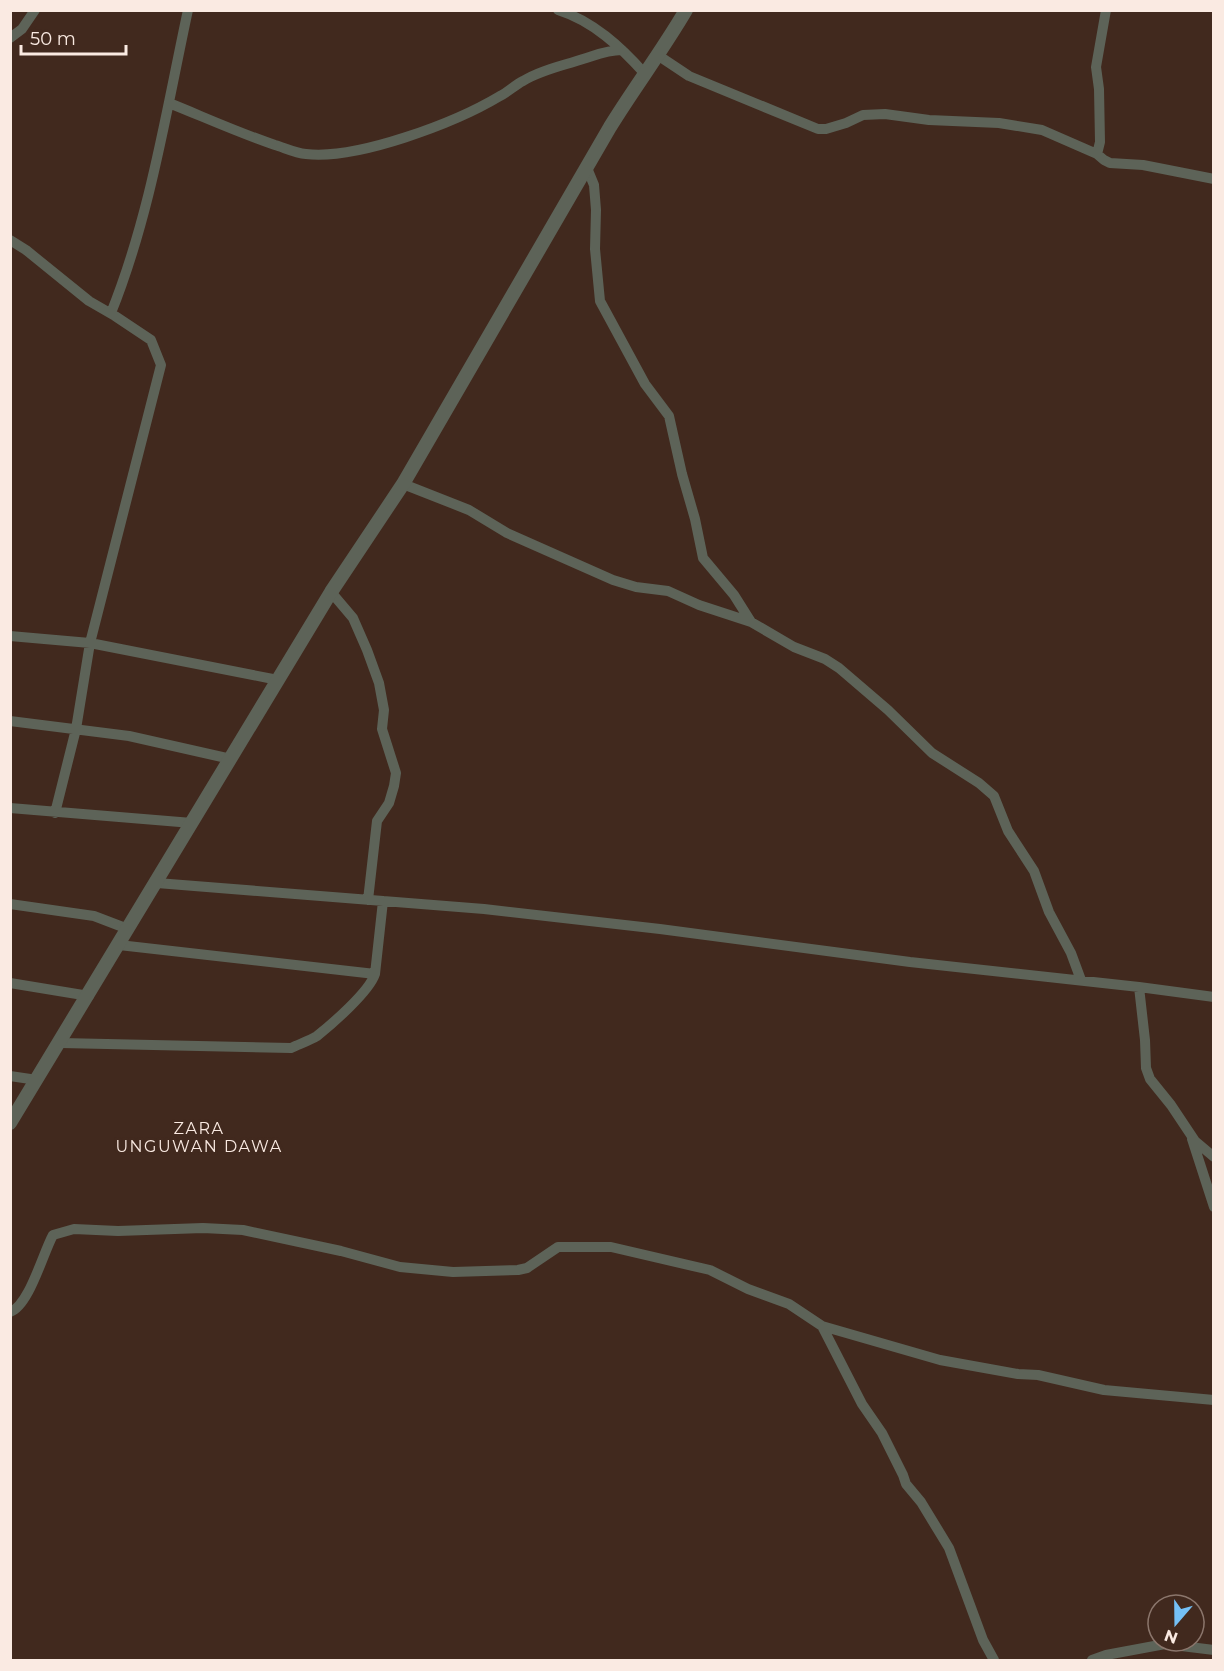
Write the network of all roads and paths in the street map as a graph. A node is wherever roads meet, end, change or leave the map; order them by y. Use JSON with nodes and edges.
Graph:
{"nodes":[{"id":1,"x":35,"y":10,"type":"edge"},
{"id":2,"x":188,"y":10,"type":"edge"},
{"id":3,"x":558,"y":10,"type":"edge"},
{"id":4,"x":686,"y":10,"type":"edge"},
{"id":5,"x":1106,"y":10,"type":"edge"},
{"id":6,"x":10,"y":38,"type":"edge"},
{"id":7,"x":622,"y":50,"type":"junction"},
{"id":8,"x":659,"y":56,"type":"junction"},
{"id":9,"x":645,"y":74,"type":"junction"},
{"id":10,"x":169,"y":103,"type":"junction"},
{"id":11,"x":1097,"y":154,"type":"junction"},
{"id":12,"x":587,"y":168,"type":"junction"},
{"id":13,"x":1214,"y":179,"type":"edge"},
{"id":14,"x":10,"y":240,"type":"edge"},
{"id":15,"x":111,"y":313,"type":"junction"},
{"id":16,"x":403,"y":484,"type":"junction"},
{"id":17,"x":331,"y":592,"type":"junction"},
{"id":18,"x":751,"y":622,"type":"junction"},
{"id":19,"x":10,"y":636,"type":"edge"},
{"id":20,"x":90,"y":643,"type":"junction"},
{"id":21,"x":278,"y":680,"type":"junction"},
{"id":22,"x":10,"y":721,"type":"edge"},
{"id":23,"x":76,"y":729,"type":"junction"},
{"id":24,"x":231,"y":759,"type":"junction"},
{"id":25,"x":10,"y":808,"type":"edge"},
{"id":26,"x":55,"y":813,"type":"junction"},
{"id":27,"x":192,"y":823,"type":"junction"},
{"id":28,"x":157,"y":883,"type":"junction"},
{"id":29,"x":368,"y":900,"type":"junction"},
{"id":30,"x":383,"y":901,"type":"junction"},
{"id":31,"x":10,"y":904,"type":"edge"},
{"id":32,"x":128,"y":929,"type":"junction"},
{"id":33,"x":119,"y":945,"type":"junction"},
{"id":34,"x":375,"y":974,"type":"junction"},
{"id":35,"x":1081,"y":981,"type":"junction"},
{"id":36,"x":10,"y":983,"type":"edge"},
{"id":37,"x":1139,"y":987,"type":"junction"},
{"id":38,"x":88,"y":996,"type":"junction"},
{"id":39,"x":1214,"y":997,"type":"edge"},
{"id":40,"x":61,"y":1043,"type":"junction"},
{"id":41,"x":10,"y":1076,"type":"edge"},
{"id":42,"x":37,"y":1080,"type":"junction"},
{"id":43,"x":10,"y":1123,"type":"edge"},
{"id":44,"x":1190,"y":1134,"type":"junction"},
{"id":45,"x":1214,"y":1157,"type":"edge"},
{"id":46,"x":1214,"y":1207,"type":"edge"},
{"id":47,"x":10,"y":1312,"type":"edge"},
{"id":48,"x":822,"y":1326,"type":"junction"},
{"id":49,"x":1214,"y":1400,"type":"edge"},
{"id":50,"x":1214,"y":1650,"type":"edge"},
{"id":51,"x":994,"y":1660,"type":"edge"},
{"id":52,"x":1092,"y":1660,"type":"edge"}],
"edges":[{"from":1,"to":6,"type":"street"},
{"from":2,"to":10,"type":"street"},
{"from":3,"to":7,"type":"street"},
{"from":4,"to":8,"type":"street"},
{"from":5,"to":11,"type":"street"},
{"from":7,"to":9,"type":"street"},
{"from":7,"to":10,"type":"street"},
{"from":8,"to":9,"type":"street"},
{"from":8,"to":11,"type":"street"},
{"from":9,"to":12,"type":"street"},
{"from":10,"to":15,"type":"street"},
{"from":11,"to":13,"type":"street"},
{"from":12,"to":16,"type":"street"},
{"from":12,"to":18,"type":"street"},
{"from":14,"to":15,"type":"street"},
{"from":15,"to":20,"type":"street"},
{"from":16,"to":17,"type":"street"},
{"from":16,"to":18,"type":"street"},
{"from":17,"to":21,"type":"street"},
{"from":17,"to":29,"type":"street"},
{"from":18,"to":35,"type":"street"},
{"from":19,"to":20,"type":"street"},
{"from":20,"to":21,"type":"street"},
{"from":20,"to":23,"type":"street"},
{"from":21,"to":24,"type":"street"},
{"from":22,"to":23,"type":"street"},
{"from":23,"to":24,"type":"street"},
{"from":23,"to":26,"type":"street"},
{"from":24,"to":27,"type":"street"},
{"from":25,"to":26,"type":"street"},
{"from":26,"to":27,"type":"street"},
{"from":27,"to":28,"type":"street"},
{"from":28,"to":29,"type":"street"},
{"from":28,"to":32,"type":"street"},
{"from":29,"to":30,"type":"street"},
{"from":30,"to":34,"type":"street"},
{"from":30,"to":35,"type":"street"},
{"from":31,"to":32,"type":"street"},
{"from":32,"to":33,"type":"street"},
{"from":33,"to":34,"type":"street"},
{"from":33,"to":38,"type":"street"},
{"from":34,"to":40,"type":"street"},
{"from":35,"to":37,"type":"street"},
{"from":36,"to":38,"type":"street"},
{"from":37,"to":39,"type":"street"},
{"from":37,"to":44,"type":"street"},
{"from":38,"to":40,"type":"street"},
{"from":40,"to":42,"type":"street"},
{"from":41,"to":42,"type":"street"},
{"from":42,"to":43,"type":"street"},
{"from":44,"to":45,"type":"street"},
{"from":44,"to":46,"type":"street"},
{"from":47,"to":48,"type":"street"},
{"from":48,"to":49,"type":"street"},
{"from":48,"to":51,"type":"street"},
{"from":50,"to":52,"type":"street"}]}
